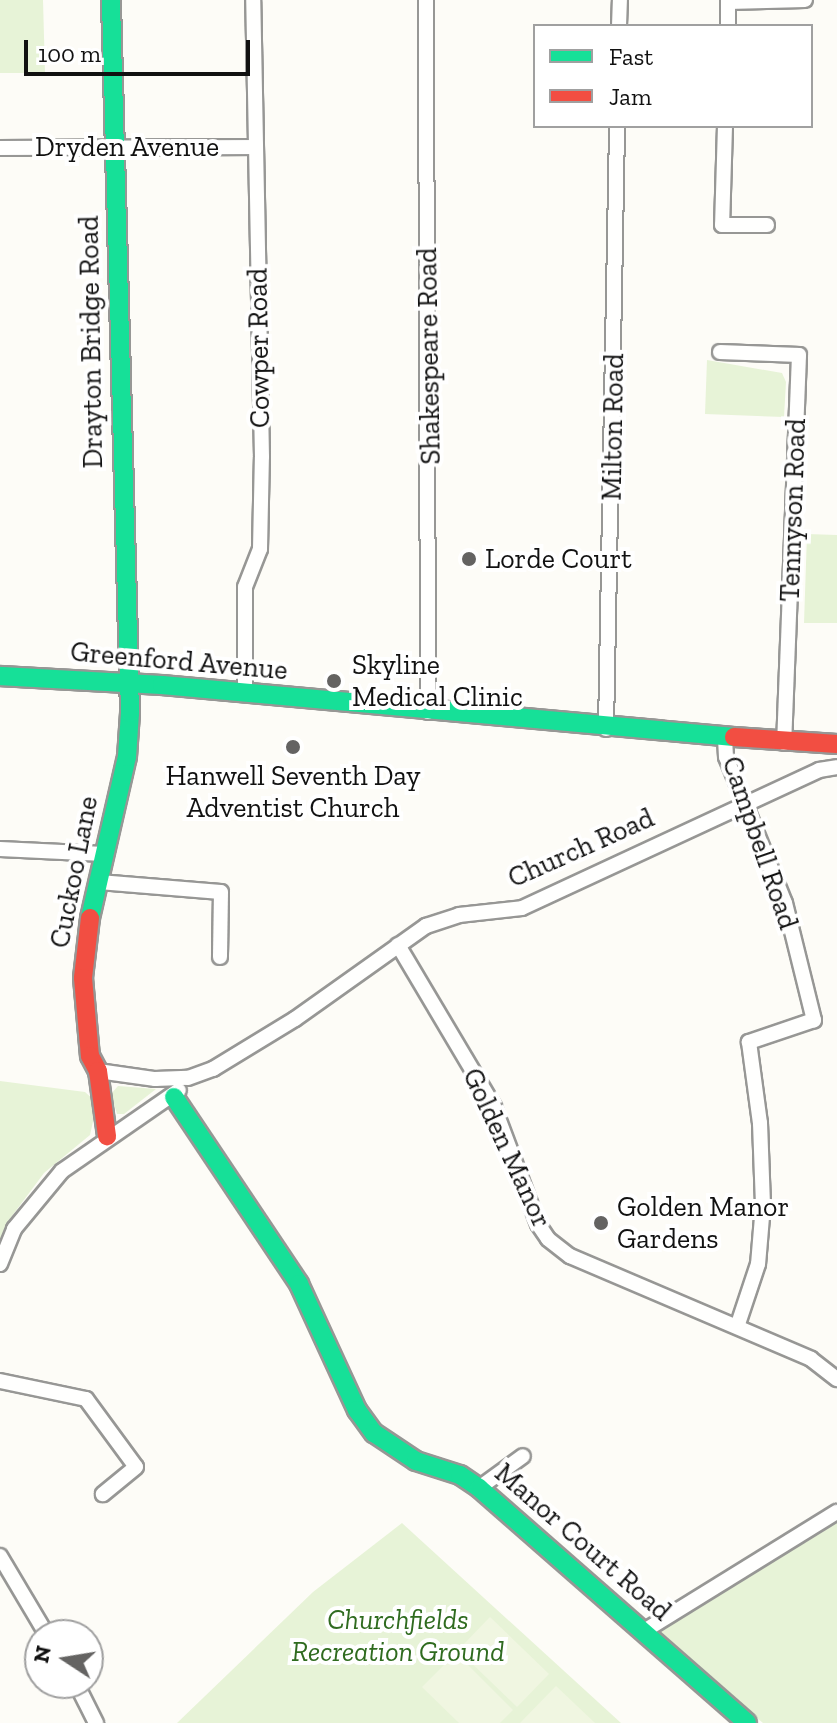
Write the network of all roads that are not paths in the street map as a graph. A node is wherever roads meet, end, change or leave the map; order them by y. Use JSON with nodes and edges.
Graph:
{"nodes":[{"id":1,"x":111,"y":0,"type":"edge"},
{"id":2,"x":253,"y":0,"type":"edge"},
{"id":3,"x":426,"y":0,"type":"edge"},
{"id":4,"x":620,"y":0,"type":"edge"},
{"id":5,"x":805,"y":0,"type":"edge"},
{"id":6,"x":728,"y":1,"type":"edge"},
{"id":7,"x":619,"y":24,"type":"edge"},
{"id":8,"x":728,"y":24,"type":"edge"},
{"id":9,"x":617,"y":128,"type":"edge"},
{"id":10,"x":725,"y":128,"type":"edge"},
{"id":11,"x":115,"y":147,"type":"junction"},
{"id":12,"x":255,"y":147,"type":"junction"},
{"id":13,"x":0,"y":148,"type":"edge"},
{"id":14,"x":767,"y":225,"type":"dead end"},
{"id":15,"x":720,"y":352,"type":"dead end"},
{"id":16,"x":0,"y":676,"type":"edge"},
{"id":17,"x":127,"y":682,"type":"junction"},
{"id":18,"x":245,"y":693,"type":"junction"},
{"id":19,"x":428,"y":712,"type":"junction"},
{"id":20,"x":606,"y":729,"type":"junction"},
{"id":21,"x":725,"y":738,"type":"junction"},
{"id":22,"x":784,"y":743,"type":"junction"},
{"id":23,"x":837,"y":744,"type":"edge"},
{"id":24,"x":837,"y":767,"type":"edge"},
{"id":25,"x":746,"y":805,"type":"junction"},
{"id":26,"x":0,"y":849,"type":"edge"},
{"id":27,"x":104,"y":854,"type":"junction"},
{"id":28,"x":99,"y":882,"type":"junction"},
{"id":29,"x":398,"y":945,"type":"junction"},
{"id":30,"x":220,"y":957,"type":"dead end"},
{"id":31,"x":98,"y":1071,"type":"junction"},
{"id":32,"x":188,"y":1078,"type":"junction"},
{"id":33,"x":174,"y":1097,"type":"junction"},
{"id":34,"x":107,"y":1136,"type":"junction"},
{"id":35,"x":0,"y":1264,"type":"edge"},
{"id":36,"x":737,"y":1327,"type":"junction"},
{"id":37,"x":837,"y":1379,"type":"edge"},
{"id":38,"x":0,"y":1381,"type":"edge"},
{"id":39,"x":523,"y":1456,"type":"dead end"},
{"id":40,"x":479,"y":1488,"type":"junction"},
{"id":41,"x":103,"y":1494,"type":"dead end"},
{"id":42,"x":837,"y":1512,"type":"edge"},
{"id":43,"x":0,"y":1556,"type":"edge"},
{"id":44,"x":37,"y":1619,"type":"edge"},
{"id":45,"x":644,"y":1631,"type":"junction"},
{"id":46,"x":84,"y":1699,"type":"edge"},
{"id":47,"x":96,"y":1723,"type":"edge"},
{"id":48,"x":747,"y":1723,"type":"edge"}],
"edges":[{"from":1,"to":11,"type":"street","name":"Drayton Bridge Road"},
{"from":2,"to":12,"type":"street","name":"Cowper Road"},
{"from":3,"to":19,"type":"street","name":"Shakespeare Road"},
{"from":4,"to":7,"type":"street"},
{"from":5,"to":6,"type":"street"},
{"from":6,"to":8,"type":"street"},
{"from":9,"to":20,"type":"street","name":"Milton Road"},
{"from":10,"to":14,"type":"street"},
{"from":11,"to":12,"type":"street","name":"Dryden Avenue"},
{"from":11,"to":13,"type":"street","name":"Dryden Avenue"},
{"from":11,"to":17,"type":"street","name":"Drayton Bridge Road"},
{"from":12,"to":18,"type":"street","name":"Cowper Road"},
{"from":15,"to":22,"type":"street","name":"Tennyson Road"},
{"from":16,"to":17,"type":"street","name":"Greenford Avenue"},
{"from":17,"to":18,"type":"street","name":"Greenford Avenue"},
{"from":17,"to":27,"type":"street","name":"Cuckoo Lane"},
{"from":18,"to":19,"type":"street","name":"Greenford Avenue"},
{"from":19,"to":20,"type":"street","name":"Greenford Avenue"},
{"from":20,"to":21,"type":"street","name":"Greenford Avenue"},
{"from":21,"to":22,"type":"street","name":"Greenford Avenue"},
{"from":21,"to":25,"type":"street","name":"Campbell Road"},
{"from":22,"to":23,"type":"street"},
{"from":24,"to":25,"type":"street","name":"Church Road"},
{"from":25,"to":29,"type":"street","name":"Church Road"},
{"from":25,"to":36,"type":"street","name":"Campbell Road"},
{"from":26,"to":27,"type":"street"},
{"from":27,"to":28,"type":"street","name":"Cuckoo Lane"},
{"from":28,"to":30,"type":"street"},
{"from":28,"to":31,"type":"street","name":"Cuckoo Lane"},
{"from":29,"to":32,"type":"street","name":"Church Road"},
{"from":29,"to":36,"type":"street","name":"Golden Manor"},
{"from":31,"to":32,"type":"street","name":"Church Road"},
{"from":31,"to":34,"type":"street"},
{"from":32,"to":33,"type":"street","name":"Church Road"},
{"from":33,"to":34,"type":"street","name":"Church Road"},
{"from":33,"to":40,"type":"street","name":"Manor Court Road"},
{"from":34,"to":35,"type":"street","name":"Church Road"},
{"from":36,"to":37,"type":"street","name":"Golden Manor"},
{"from":38,"to":41,"type":"street"},
{"from":39,"to":40,"type":"street"},
{"from":40,"to":45,"type":"street","name":"Manor Court Road"},
{"from":42,"to":45,"type":"street"},
{"from":43,"to":44,"type":"street"},
{"from":45,"to":48,"type":"street","name":"Manor Court Road"},
{"from":46,"to":47,"type":"street"}]}
